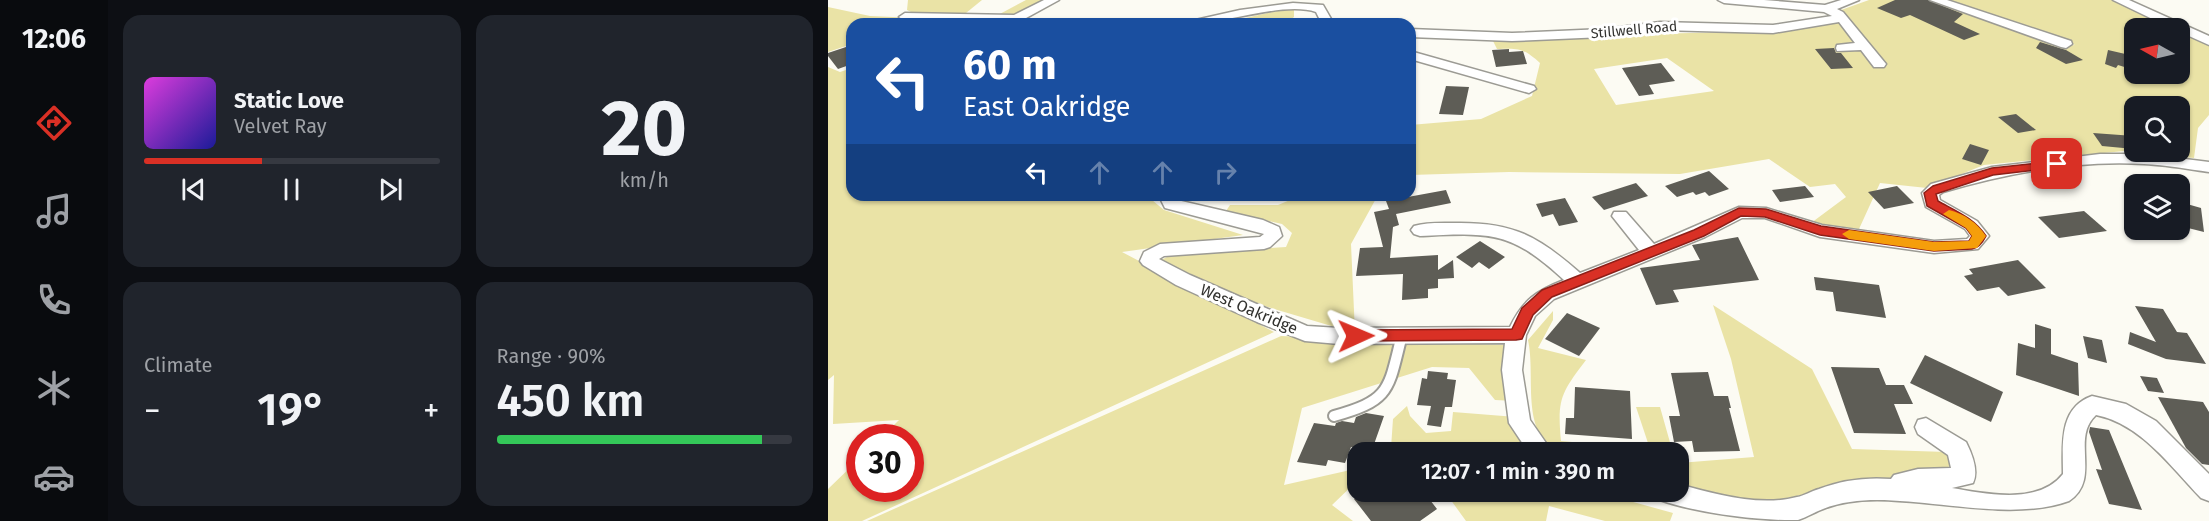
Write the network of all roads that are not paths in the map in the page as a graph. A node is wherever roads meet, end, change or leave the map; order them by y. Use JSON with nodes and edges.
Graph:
{"nodes":[{"id":1,"x":1053,"y":0,"type":"edge"},
{"id":2,"x":1724,"y":0,"type":"edge"},
{"id":3,"x":1853,"y":0,"type":"edge"},
{"id":4,"x":1936,"y":0,"type":"edge"},
{"id":5,"x":2119,"y":0,"type":"edge"},
{"id":6,"x":1826,"y":9,"type":"junction"},
{"id":7,"x":1839,"y":15,"type":"junction"},
{"id":8,"x":906,"y":17,"type":"dead end"},
{"id":9,"x":927,"y":18,"type":"edge"},
{"id":10,"x":1018,"y":18,"type":"edge"},
{"id":11,"x":1217,"y":18,"type":"edge"},
{"id":12,"x":1323,"y":18,"type":"edge"},
{"id":13,"x":1416,"y":33,"type":"edge"},
{"id":14,"x":2209,"y":41,"type":"edge"},
{"id":15,"x":2066,"y":44,"type":"dead end"},
{"id":16,"x":1864,"y":46,"type":"junction"},
{"id":17,"x":1842,"y":48,"type":"dead end"},
{"id":18,"x":1416,"y":57,"type":"edge"},
{"id":19,"x":1879,"y":64,"type":"dead end"},
{"id":20,"x":1529,"y":89,"type":"dead end"},
{"id":21,"x":2209,"y":167,"type":"edge"},
{"id":22,"x":1170,"y":201,"type":"edge"},
{"id":23,"x":1620,"y":216,"type":"dead end"},
{"id":24,"x":1420,"y":230,"type":"dead end"},
{"id":25,"x":1651,"y":252,"type":"junction"},
{"id":26,"x":1579,"y":283,"type":"junction"},
{"id":27,"x":1516,"y":334,"type":"junction"},
{"id":28,"x":1402,"y":335,"type":"junction"},
{"id":29,"x":1334,"y":416,"type":"dead end"},
{"id":30,"x":1926,"y":427,"type":"dead end"},
{"id":31,"x":1534,"y":442,"type":"edge"},
{"id":32,"x":2209,"y":490,"type":"edge"},
{"id":33,"x":1900,"y":492,"type":"junction"},
{"id":34,"x":1689,"y":498,"type":"edge"}],
"edges":[{"from":1,"to":10,"type":"street"},
{"from":2,"to":6,"type":"street"},
{"from":3,"to":6,"type":"street"},
{"from":4,"to":15,"type":"street"},
{"from":5,"to":14,"type":"street"},
{"from":6,"to":7,"type":"street"},
{"from":7,"to":13,"type":"street","name":"Stillwell Road"},
{"from":7,"to":16,"type":"street"},
{"from":8,"to":9,"type":"street"},
{"from":11,"to":12,"type":"street"},
{"from":16,"to":17,"type":"street"},
{"from":16,"to":19,"type":"street"},
{"from":18,"to":20,"type":"street"},
{"from":21,"to":25,"type":"street"},
{"from":22,"to":28,"type":"street","name":"West Oakridge"},
{"from":23,"to":25,"type":"street"},
{"from":24,"to":26,"type":"street"},
{"from":25,"to":26,"type":"street"},
{"from":26,"to":27,"type":"street"},
{"from":27,"to":28,"type":"street","name":"West Oakridge"},
{"from":27,"to":31,"type":"street"},
{"from":28,"to":29,"type":"lane"},
{"from":30,"to":33,"type":"street"},
{"from":32,"to":33,"type":"street"},
{"from":33,"to":34,"type":"street"}]}
